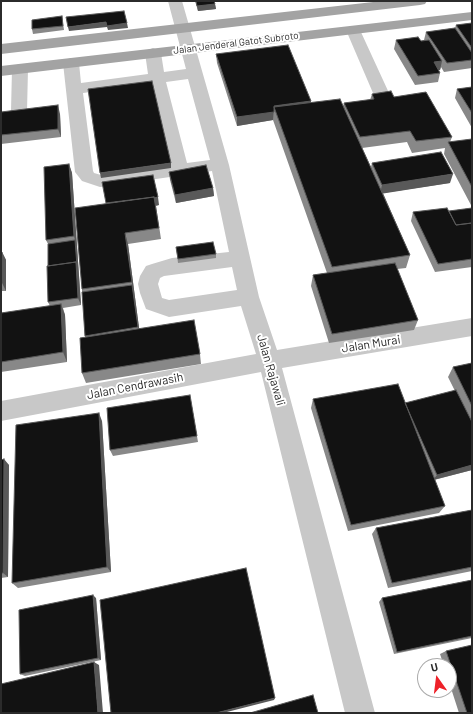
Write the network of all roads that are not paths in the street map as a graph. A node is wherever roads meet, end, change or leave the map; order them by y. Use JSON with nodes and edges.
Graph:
{"nodes":[{"id":1,"x":175,"y":1,"type":"edge"},
{"id":2,"x":420,"y":1,"type":"edge"},
{"id":3,"x":374,"y":4,"type":"edge"},
{"id":4,"x":472,"y":16,"type":"edge"},
{"id":5,"x":182,"y":28,"type":"junction"},
{"id":6,"x":353,"y":30,"type":"junction"},
{"id":7,"x":1,"y":49,"type":"edge"},
{"id":8,"x":188,"y":49,"type":"junction"},
{"id":9,"x":153,"y":53,"type":"junction"},
{"id":10,"x":71,"y":63,"type":"junction"},
{"id":11,"x":20,"y":69,"type":"junction"},
{"id":12,"x":1,"y":71,"type":"edge"},
{"id":13,"x":195,"y":72,"type":"junction"},
{"id":14,"x":157,"y":78,"type":"junction"},
{"id":15,"x":74,"y":88,"type":"junction"},
{"id":16,"x":381,"y":92,"type":"edge"},
{"id":17,"x":19,"y":111,"type":"edge"},
{"id":18,"x":220,"y":164,"type":"junction"},
{"id":19,"x":180,"y":170,"type":"junction"},
{"id":20,"x":240,"y":258,"type":"junction"},
{"id":21,"x":249,"y":297,"type":"junction"},
{"id":22,"x":470,"y":333,"type":"edge"},
{"id":23,"x":269,"y":361,"type":"junction"},
{"id":24,"x":1,"y":411,"type":"edge"},
{"id":25,"x":360,"y":713,"type":"edge"}],
"edges":[{"from":1,"to":5,"type":"street","name":"Jalan Rajawali"},
{"from":2,"to":3,"type":"main road","name":"Jalan Jenderal Gatot Subroto"},
{"from":3,"to":5,"type":"main road","name":"Jalan Jenderal Gatot Subroto"},
{"from":4,"to":6,"type":"main road","name":"Jalan Jenderal Gatot Subroto"},
{"from":5,"to":7,"type":"main road","name":"Jalan Jenderal Gatot Subroto"},
{"from":5,"to":8,"type":"street","name":"Jalan Rajawali"},
{"from":6,"to":8,"type":"main road","name":"Jalan Jenderal Gatot Subroto"},
{"from":6,"to":16,"type":"street"},
{"from":8,"to":9,"type":"main road","name":"Jalan Jenderal Gatot Subroto"},
{"from":8,"to":13,"type":"street","name":"Jalan Rajawali"},
{"from":9,"to":10,"type":"main road","name":"Jalan Jenderal Gatot Subroto"},
{"from":9,"to":14,"type":"street"},
{"from":10,"to":11,"type":"main road","name":"Jalan Jenderal Gatot Subroto"},
{"from":10,"to":15,"type":"street"},
{"from":11,"to":12,"type":"main road","name":"Jalan Jenderal Gatot Subroto"},
{"from":11,"to":17,"type":"street"},
{"from":13,"to":14,"type":"street"},
{"from":13,"to":18,"type":"street","name":"Jalan Rajawali"},
{"from":14,"to":15,"type":"street"},
{"from":14,"to":19,"type":"street"},
{"from":15,"to":19,"type":"street"},
{"from":18,"to":19,"type":"street"},
{"from":18,"to":20,"type":"street","name":"Jalan Rajawali"},
{"from":20,"to":21,"type":"street","name":"Jalan Rajawali"},
{"from":20,"to":21,"type":"street"},
{"from":21,"to":23,"type":"street","name":"Jalan Rajawali"},
{"from":22,"to":23,"type":"street","name":"Jalan Murai"},
{"from":23,"to":24,"type":"street","name":"Jalan Cendrawasih"},
{"from":23,"to":25,"type":"street","name":"Jalan Rajawali"}]}
